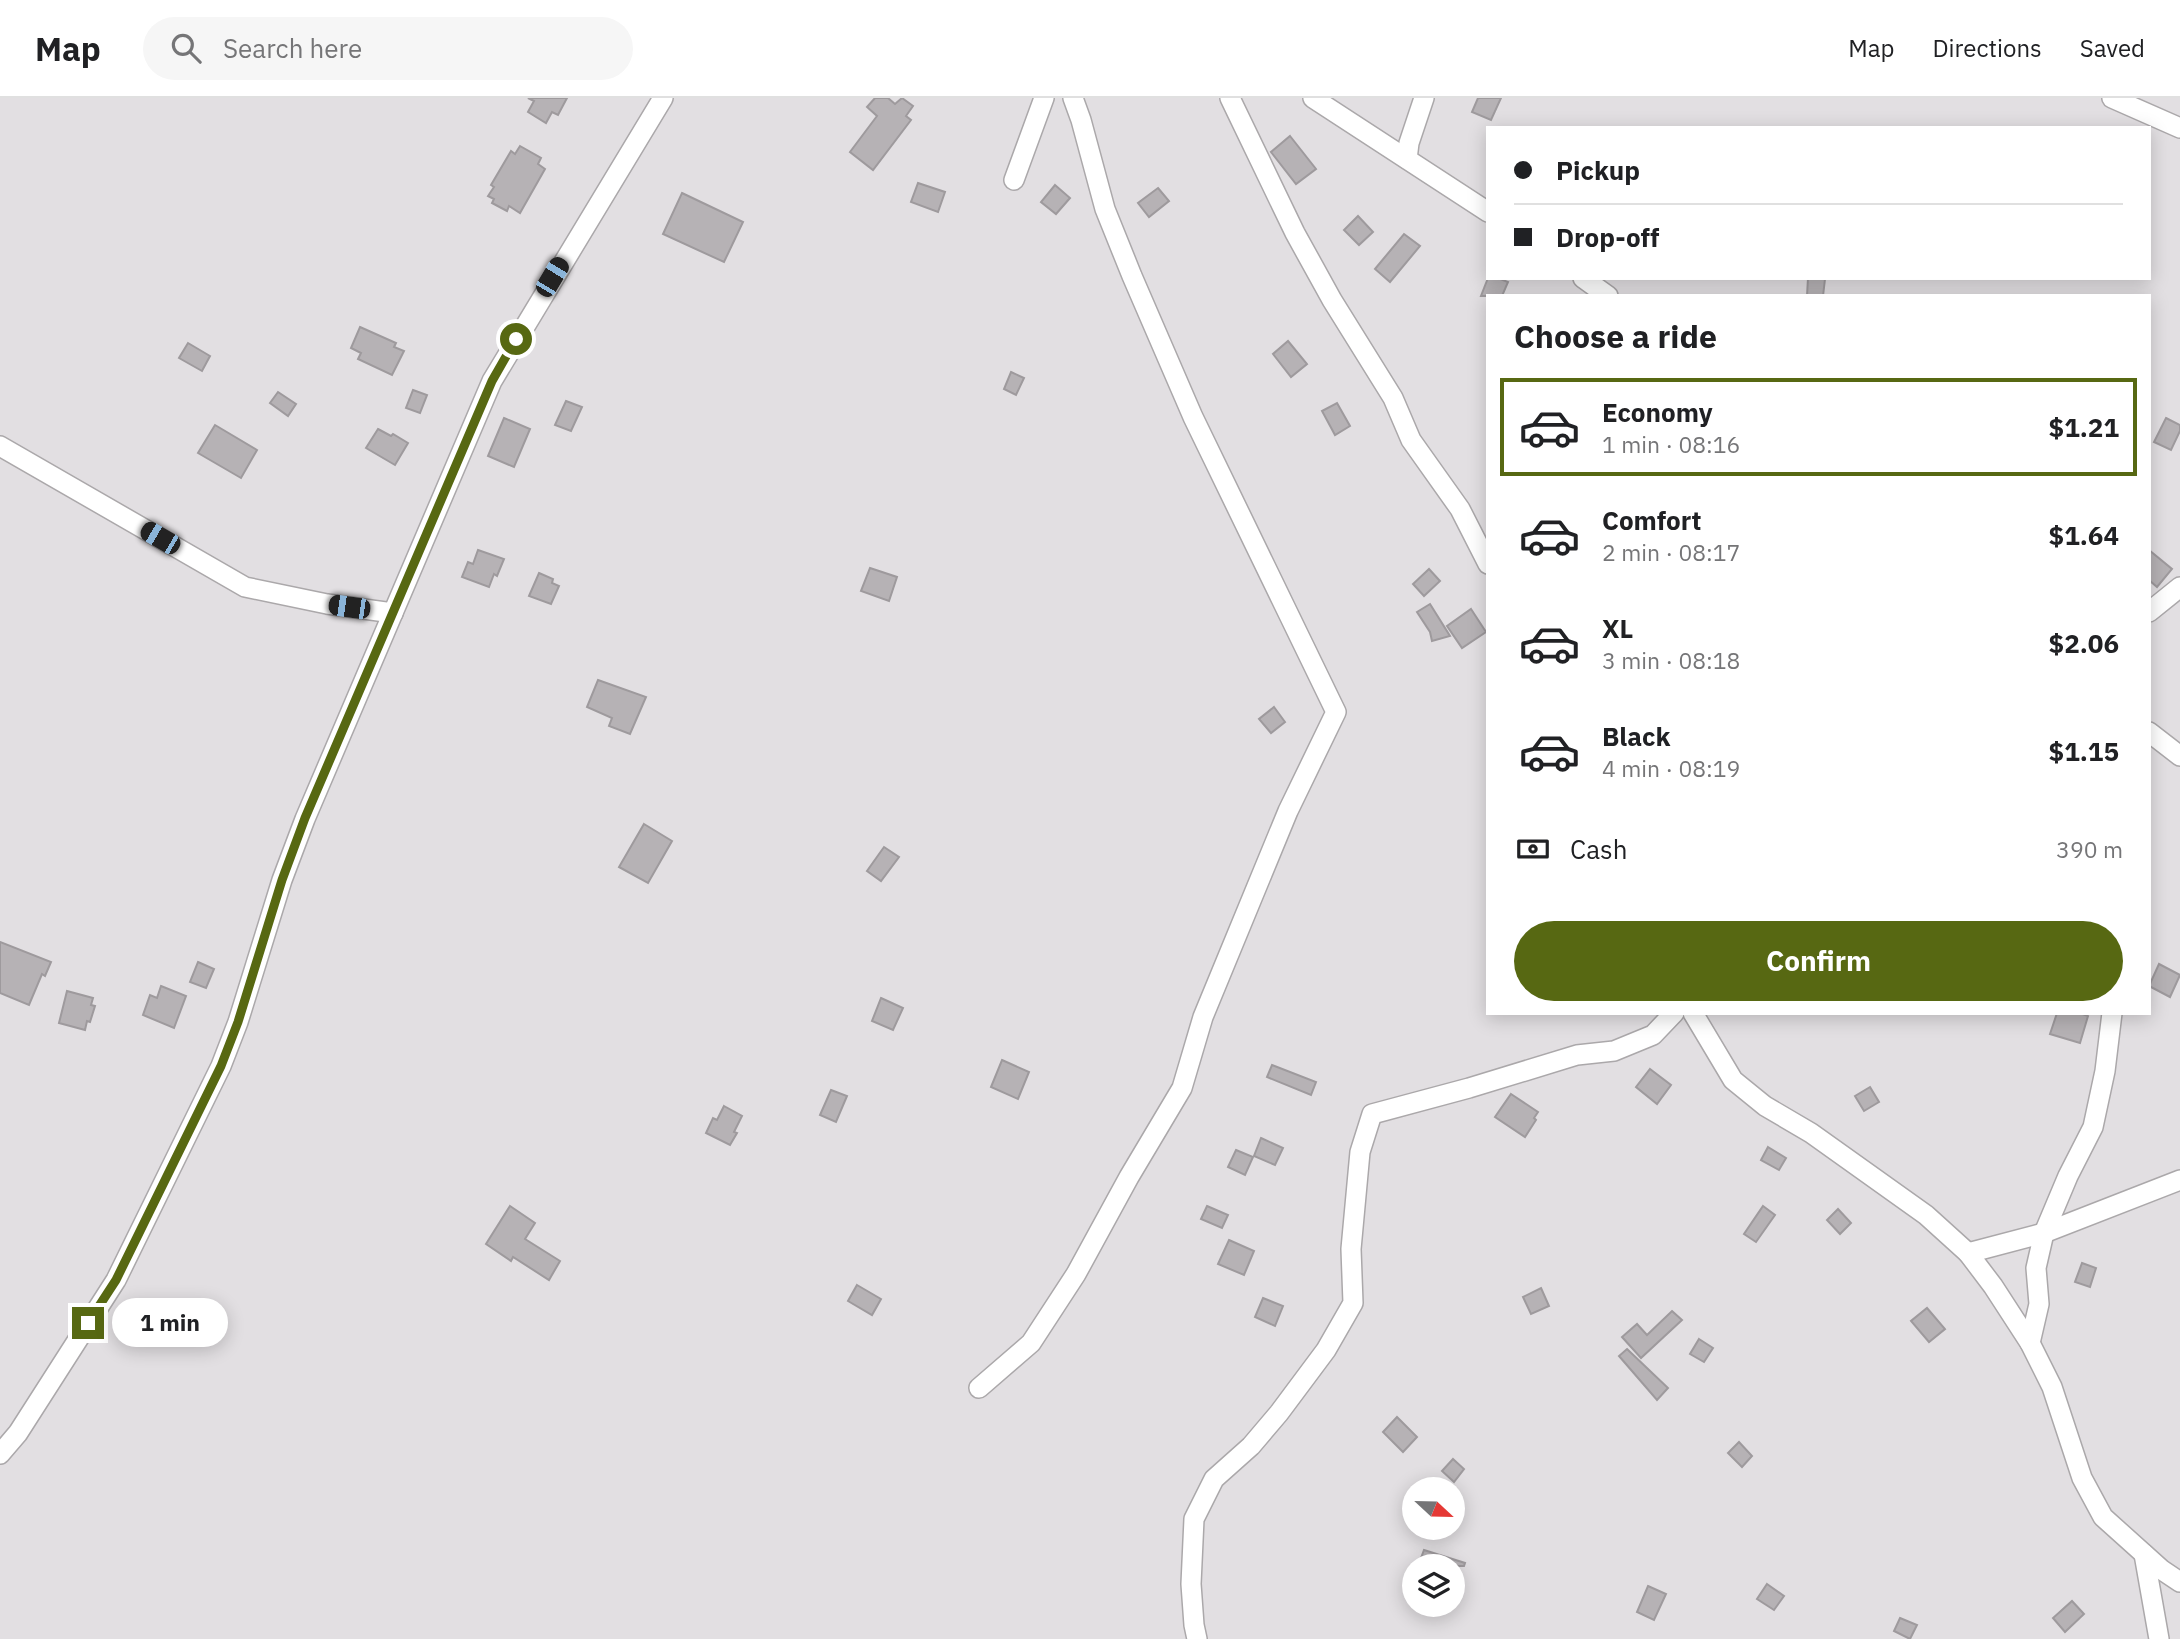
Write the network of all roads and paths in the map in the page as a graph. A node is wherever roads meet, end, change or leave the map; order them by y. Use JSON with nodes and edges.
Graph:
{"nodes":[{"id":1,"x":663,"y":98,"type":"edge"},
{"id":2,"x":1044,"y":98,"type":"edge"},
{"id":3,"x":1073,"y":98,"type":"edge"},
{"id":4,"x":1230,"y":98,"type":"edge"},
{"id":5,"x":1424,"y":98,"type":"edge"},
{"id":6,"x":2112,"y":98,"type":"edge"},
{"id":7,"x":1327,"y":101,"type":"edge"},
{"id":8,"x":2180,"y":128,"type":"edge"},
{"id":9,"x":1407,"y":159,"type":"junction"},
{"id":10,"x":1014,"y":180,"type":"dead end"},
{"id":11,"x":1486,"y":211,"type":"edge"},
{"id":12,"x":1586,"y":280,"type":"edge"},
{"id":13,"x":1605,"y":294,"type":"edge"},
{"id":14,"x":0,"y":446,"type":"edge"},
{"id":15,"x":1486,"y":560,"type":"edge"},
{"id":16,"x":2180,"y":587,"type":"edge"},
{"id":17,"x":2151,"y":610,"type":"edge"},
{"id":18,"x":393,"y":613,"type":"junction"},
{"id":19,"x":2151,"y":734,"type":"edge"},
{"id":20,"x":2180,"y":756,"type":"edge"},
{"id":21,"x":1672,"y":1015,"type":"edge"},
{"id":22,"x":1694,"y":1015,"type":"edge"},
{"id":23,"x":2112,"y":1015,"type":"edge"},
{"id":24,"x":2180,"y":1180,"type":"edge"},
{"id":25,"x":2044,"y":1233,"type":"junction"},
{"id":26,"x":1968,"y":1253,"type":"junction"},
{"id":27,"x":2030,"y":1343,"type":"junction"},
{"id":28,"x":979,"y":1388,"type":"dead end"},
{"id":29,"x":0,"y":1454,"type":"edge"},
{"id":30,"x":2144,"y":1554,"type":"junction"},
{"id":31,"x":2180,"y":1582,"type":"edge"},
{"id":32,"x":1197,"y":1639,"type":"edge"},
{"id":33,"x":2159,"y":1639,"type":"edge"}],
"edges":[{"from":1,"to":18,"type":"street"},
{"from":2,"to":10,"type":"street"},
{"from":3,"to":28,"type":"street"},
{"from":4,"to":15,"type":"street"},
{"from":5,"to":9,"type":"street"},
{"from":6,"to":8,"type":"street"},
{"from":7,"to":9,"type":"street"},
{"from":9,"to":11,"type":"street"},
{"from":12,"to":13,"type":"street"},
{"from":14,"to":18,"type":"street"},
{"from":16,"to":17,"type":"street"},
{"from":18,"to":29,"type":"street"},
{"from":19,"to":20,"type":"street"},
{"from":21,"to":32,"type":"street"},
{"from":22,"to":26,"type":"street"},
{"from":23,"to":25,"type":"street"},
{"from":24,"to":25,"type":"street"},
{"from":25,"to":26,"type":"street"},
{"from":25,"to":27,"type":"street"},
{"from":26,"to":27,"type":"street"},
{"from":27,"to":30,"type":"street"},
{"from":30,"to":31,"type":"street"},
{"from":30,"to":33,"type":"street"}]}
